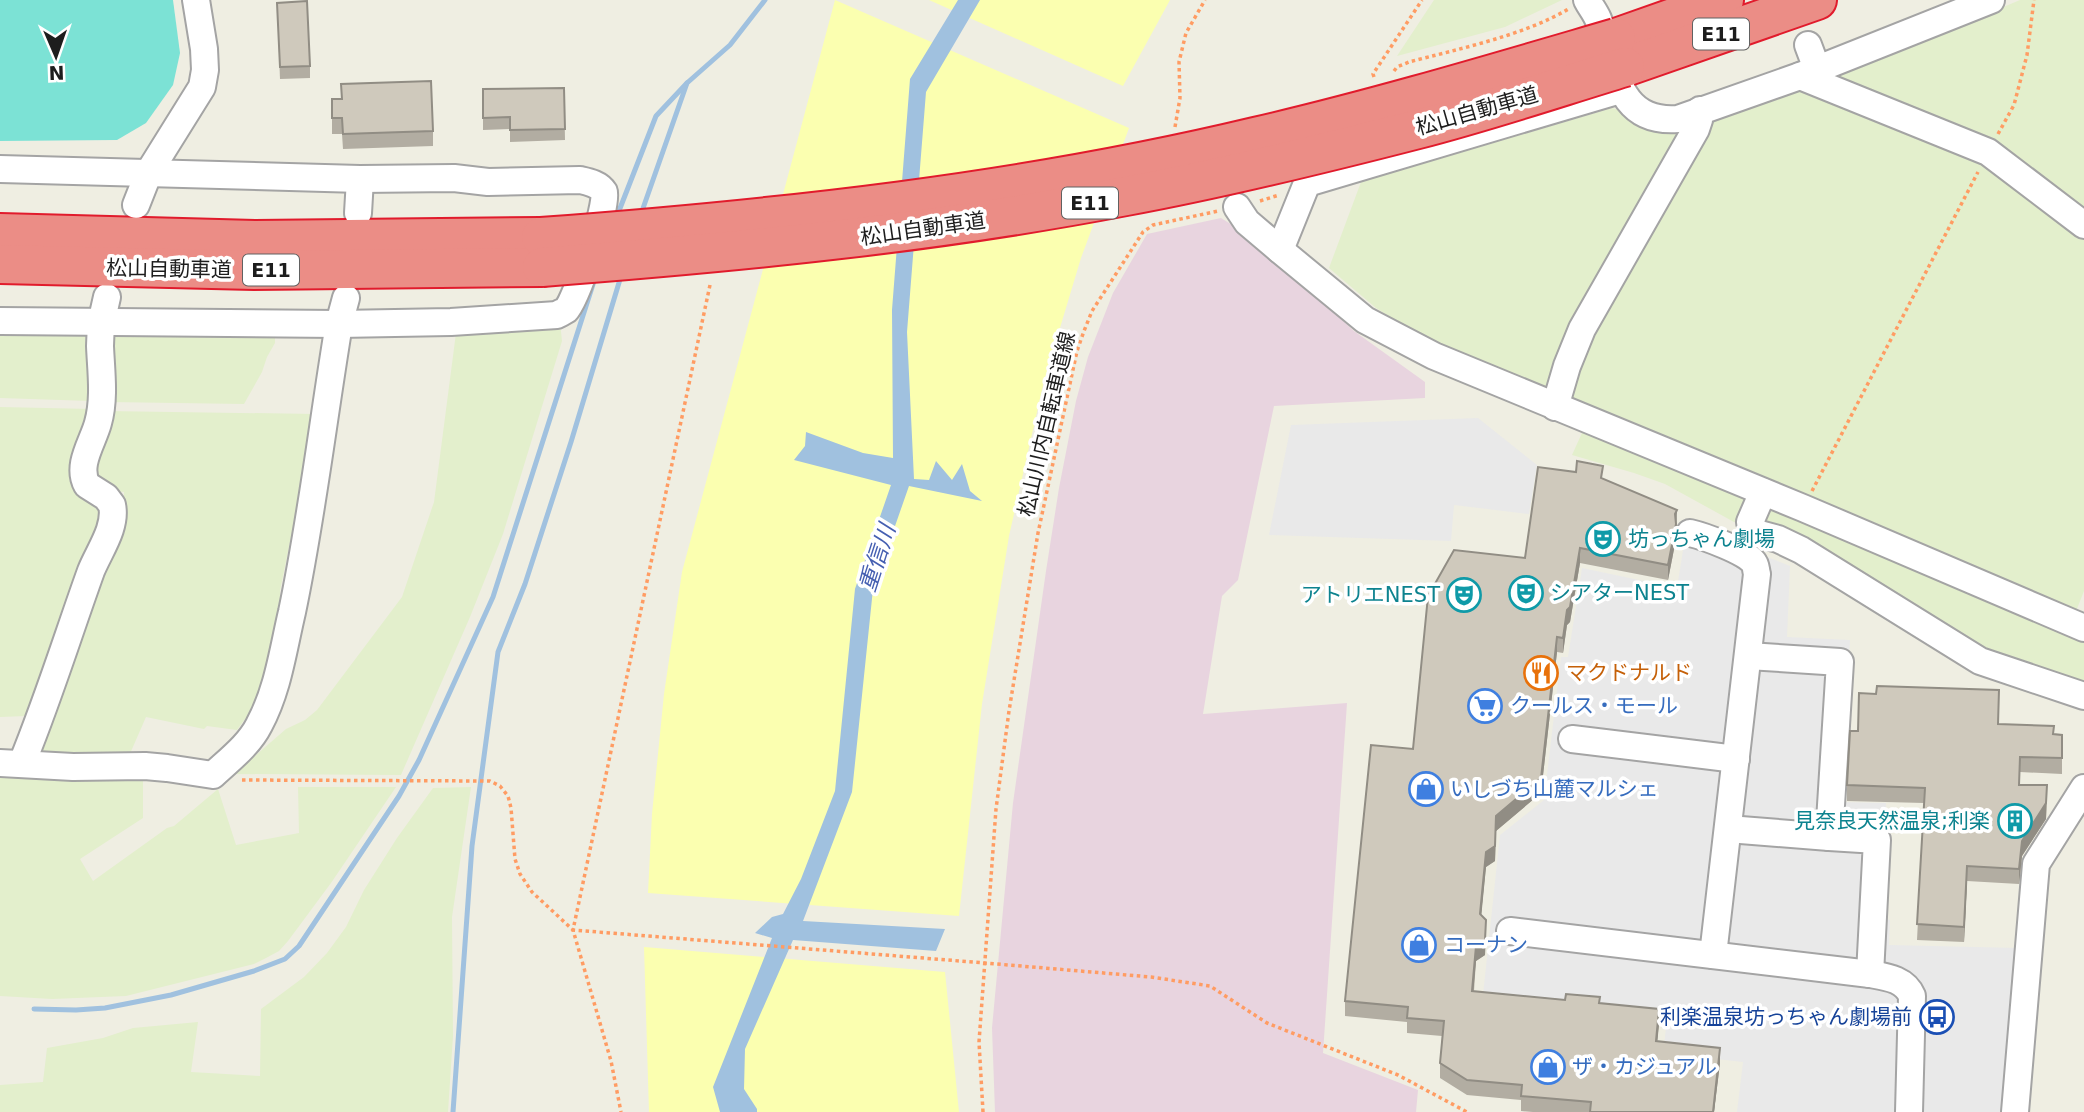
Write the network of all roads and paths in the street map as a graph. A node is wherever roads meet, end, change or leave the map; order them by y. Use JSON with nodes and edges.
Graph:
{"nodes":[{"id":1,"x":196,"y":0,"type":"edge"},
{"id":2,"x":1205,"y":0,"type":"edge"},
{"id":3,"x":1422,"y":0,"type":"edge"},
{"id":4,"x":1724,"y":0,"type":"edge"},
{"id":5,"x":1818,"y":0,"type":"edge"},
{"id":6,"x":1990,"y":0,"type":"edge"},
{"id":7,"x":2034,"y":0,"type":"edge"},
{"id":8,"x":1603,"y":31,"type":"edge"},
{"id":9,"x":1808,"y":63,"type":"junction"},
{"id":10,"x":1389,"y":78,"type":"dead end"},
{"id":11,"x":1377,"y":81,"type":"dead end"},
{"id":12,"x":1180,"y":97,"type":"dead end"},
{"id":13,"x":1700,"y":110,"type":"junction"},
{"id":14,"x":1988,"y":152,"type":"junction"},
{"id":15,"x":0,"y":169,"type":"edge"},
{"id":16,"x":149,"y":172,"type":"junction"},
{"id":17,"x":360,"y":179,"type":"junction"},
{"id":18,"x":1307,"y":183,"type":"junction"},
{"id":19,"x":136,"y":205,"type":"dead end"},
{"id":20,"x":1237,"y":207,"type":"junction"},
{"id":21,"x":358,"y":213,"type":"dead end"},
{"id":22,"x":2084,"y":225,"type":"edge"},
{"id":23,"x":0,"y":233,"type":"edge"},
{"id":24,"x":1280,"y":250,"type":"junction"},
{"id":25,"x":542,"y":252,"type":"junction"},
{"id":26,"x":0,"y":264,"type":"edge"},
{"id":27,"x":710,"y":285,"type":"dead end"},
{"id":28,"x":346,"y":298,"type":"dead end"},
{"id":29,"x":104,"y":310,"type":"junction"},
{"id":30,"x":0,"y":321,"type":"edge"},
{"id":31,"x":338,"y":324,"type":"junction"},
{"id":32,"x":1555,"y":407,"type":"junction"},
{"id":33,"x":1763,"y":492,"type":"junction"},
{"id":34,"x":1803,"y":508,"type":"junction"},
{"id":35,"x":1690,"y":533,"type":"dead end"},
{"id":36,"x":2084,"y":628,"type":"edge"},
{"id":37,"x":1748,"y":656,"type":"junction"},
{"id":38,"x":2084,"y":696,"type":"edge"},
{"id":39,"x":1572,"y":739,"type":"dead end"},
{"id":40,"x":1736,"y":759,"type":"junction"},
{"id":41,"x":11,"y":763,"type":"edge"},
{"id":42,"x":213,"y":775,"type":"junction"},
{"id":43,"x":2084,"y":788,"type":"edge"},
{"id":44,"x":1728,"y":829,"type":"junction"},
{"id":45,"x":1829,"y":837,"type":"junction"},
{"id":46,"x":573,"y":930,"type":"junction"},
{"id":47,"x":1510,"y":931,"type":"dead end"},
{"id":48,"x":1713,"y":955,"type":"junction"},
{"id":49,"x":985,"y":963,"type":"junction"},
{"id":50,"x":1870,"y":974,"type":"junction"},
{"id":51,"x":621,"y":1112,"type":"edge"},
{"id":52,"x":983,"y":1112,"type":"edge"},
{"id":53,"x":1467,"y":1112,"type":"edge"},
{"id":54,"x":1909,"y":1112,"type":"edge"},
{"id":55,"x":2015,"y":1112,"type":"edge"}],
"edges":[{"from":1,"to":16,"type":"street"},
{"from":2,"to":12,"type":"path"},
{"from":3,"to":11,"type":"path"},
{"from":4,"to":8,"type":"highway","name":"松山自動車道","number":"E11"},
{"from":5,"to":8,"type":"highway","name":"松山自動車道","number":"E11"},
{"from":6,"to":9,"type":"street"},
{"from":7,"to":14,"type":"path"},
{"from":8,"to":10,"type":"path"},
{"from":8,"to":13,"type":"street"},
{"from":8,"to":18,"type":"street"},
{"from":8,"to":25,"type":"highway","name":"松山自動車道","number":"E11","bridge":true},
{"from":9,"to":13,"type":"street"},
{"from":9,"to":14,"type":"street"},
{"from":13,"to":32,"type":"street"},
{"from":14,"to":22,"type":"street"},
{"from":14,"to":34,"type":"path"},
{"from":15,"to":16,"type":"street"},
{"from":16,"to":17,"type":"street"},
{"from":16,"to":19,"type":"street"},
{"from":17,"to":21,"type":"street"},
{"from":17,"to":31,"type":"street"},
{"from":18,"to":20,"type":"path","name":"松山川内自転車道線"},
{"from":18,"to":24,"type":"street"},
{"from":20,"to":24,"type":"street"},
{"from":20,"to":49,"type":"path","name":"松山川内自転車道線"},
{"from":23,"to":25,"type":"highway","name":"松山自動車道","number":"E11"},
{"from":24,"to":32,"type":"street"},
{"from":25,"to":26,"type":"highway","name":"松山自動車道","number":"E11"},
{"from":27,"to":46,"type":"path"},
{"from":28,"to":31,"type":"street"},
{"from":29,"to":30,"type":"street"},
{"from":29,"to":31,"type":"street"},
{"from":29,"to":41,"type":"street"},
{"from":31,"to":42,"type":"street"},
{"from":32,"to":33,"type":"street"},
{"from":33,"to":34,"type":"street"},
{"from":33,"to":38,"type":"street"},
{"from":34,"to":36,"type":"street"},
{"from":35,"to":37,"type":"street"},
{"from":37,"to":40,"type":"street"},
{"from":37,"to":45,"type":"street"},
{"from":39,"to":40,"type":"street"},
{"from":40,"to":44,"type":"street"},
{"from":41,"to":42,"type":"street"},
{"from":42,"to":46,"type":"path"},
{"from":43,"to":55,"type":"street"},
{"from":44,"to":45,"type":"street"},
{"from":44,"to":48,"type":"street"},
{"from":45,"to":50,"type":"street"},
{"from":46,"to":49,"type":"path"},
{"from":46,"to":51,"type":"path"},
{"from":47,"to":48,"type":"street"},
{"from":48,"to":50,"type":"street"},
{"from":49,"to":52,"type":"path","name":"松山川内自転車道線"},
{"from":49,"to":53,"type":"path"},
{"from":50,"to":54,"type":"street"}]}
